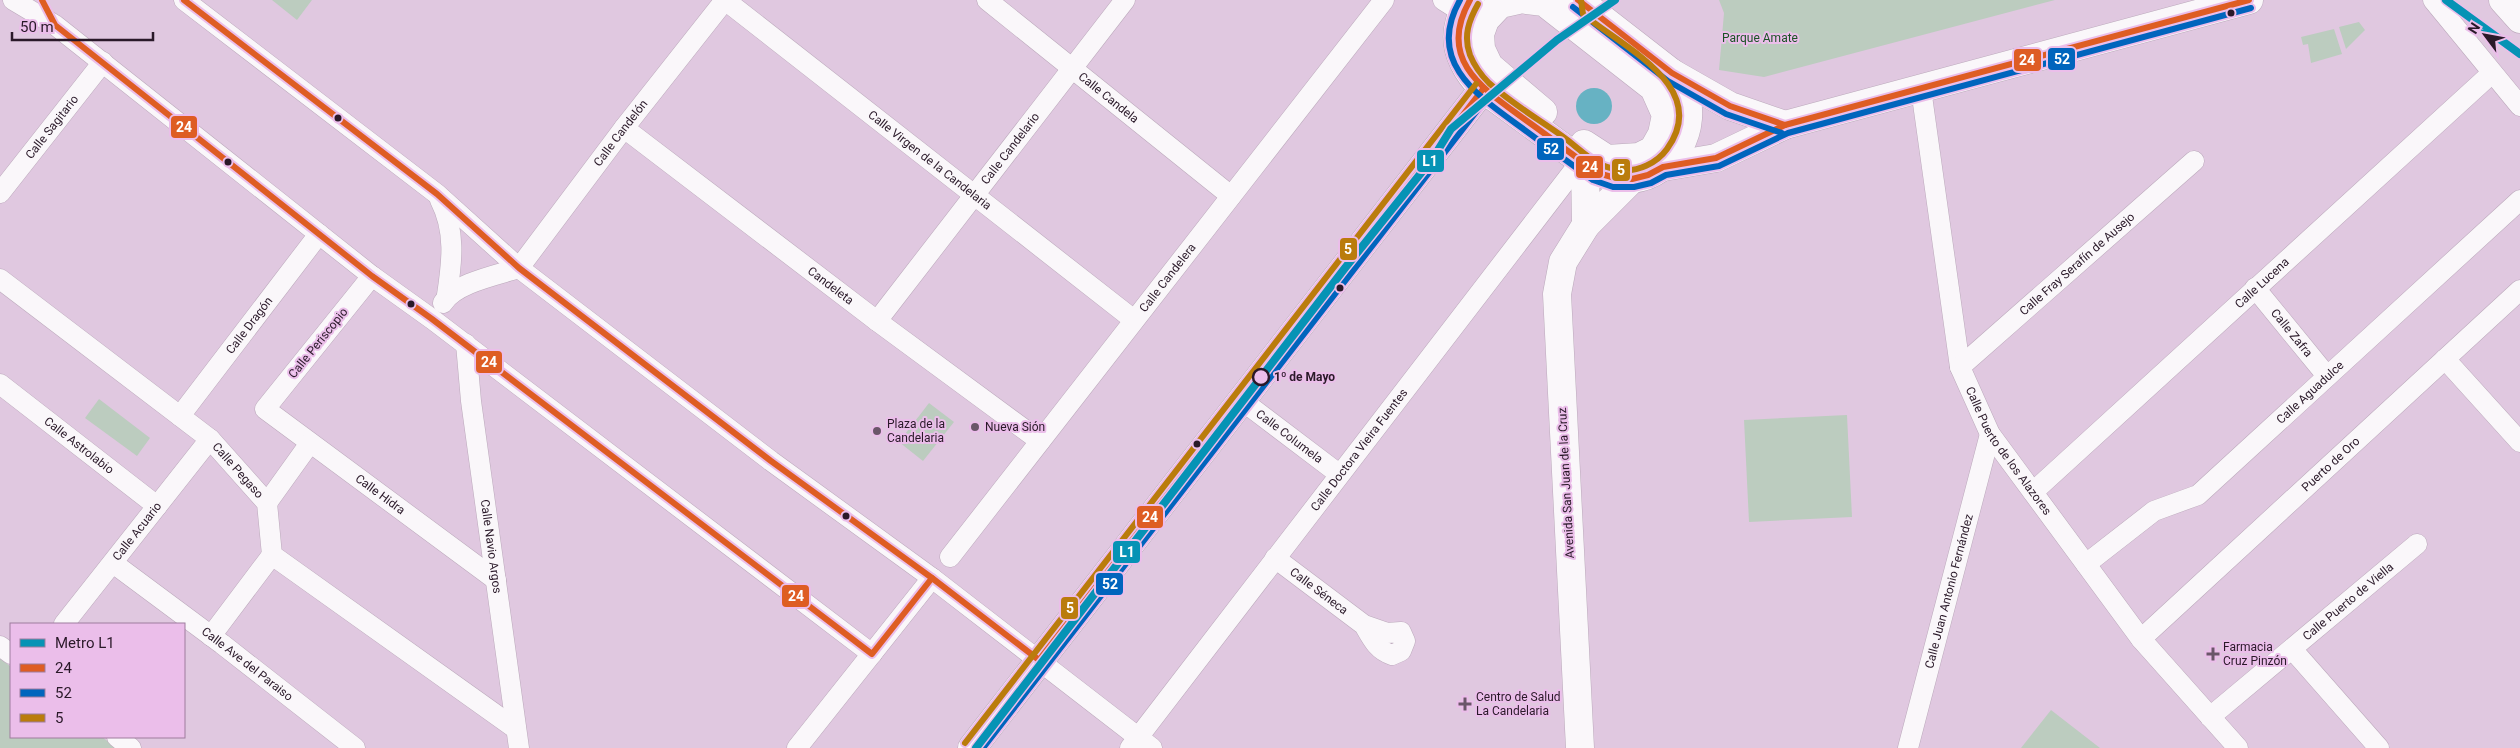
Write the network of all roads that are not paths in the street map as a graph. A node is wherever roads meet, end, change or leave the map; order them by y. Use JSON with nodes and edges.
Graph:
{"nodes":[{"id":1,"x":13,"y":0,"type":"edge"},
{"id":2,"x":42,"y":0,"type":"edge"},
{"id":3,"x":184,"y":0,"type":"edge"},
{"id":4,"x":725,"y":0,"type":"edge"},
{"id":5,"x":987,"y":0,"type":"edge"},
{"id":6,"x":1125,"y":0,"type":"edge"},
{"id":7,"x":1384,"y":0,"type":"edge"},
{"id":8,"x":1518,"y":0,"type":"edge"},
{"id":9,"x":1527,"y":0,"type":"edge"},
{"id":10,"x":2249,"y":0,"type":"edge"},
{"id":11,"x":2433,"y":0,"type":"edge"},
{"id":12,"x":2503,"y":0,"type":"edge"},
{"id":13,"x":1586,"y":3,"type":"edge"},
{"id":14,"x":1458,"y":4,"type":"edge"},
{"id":15,"x":2520,"y":19,"type":"edge"},
{"id":16,"x":55,"y":25,"type":"junction"},
{"id":17,"x":103,"y":62,"type":"junction"},
{"id":18,"x":1072,"y":68,"type":"junction"},
{"id":19,"x":1672,"y":73,"type":"junction"},
{"id":20,"x":2492,"y":73,"type":"junction"},
{"id":21,"x":1921,"y":88,"type":"junction"},
{"id":22,"x":1487,"y":92,"type":"junction"},
{"id":23,"x":2520,"y":106,"type":"edge"},
{"id":24,"x":1543,"y":112,"type":"junction"},
{"id":25,"x":1785,"y":125,"type":"junction"},
{"id":26,"x":624,"y":128,"type":"junction"},
{"id":27,"x":2194,"y":161,"type":"dead end"},
{"id":28,"x":1583,"y":163,"type":"junction"},
{"id":29,"x":1663,"y":166,"type":"junction"},
{"id":30,"x":1632,"y":179,"type":"junction"},
{"id":31,"x":0,"y":192,"type":"edge"},
{"id":32,"x":437,"y":194,"type":"junction"},
{"id":33,"x":974,"y":195,"type":"junction"},
{"id":34,"x":1232,"y":196,"type":"junction"},
{"id":35,"x":2520,"y":200,"type":"edge"},
{"id":36,"x":1586,"y":225,"type":"junction"},
{"id":37,"x":319,"y":234,"type":"junction"},
{"id":38,"x":519,"y":268,"type":"junction"},
{"id":39,"x":372,"y":276,"type":"junction"},
{"id":40,"x":0,"y":280,"type":"edge"},
{"id":41,"x":2255,"y":288,"type":"junction"},
{"id":42,"x":2520,"y":290,"type":"edge"},
{"id":43,"x":447,"y":295,"type":"junction"},
{"id":44,"x":432,"y":319,"type":"junction"},
{"id":45,"x":1134,"y":320,"type":"junction"},
{"id":46,"x":877,"y":321,"type":"junction"},
{"id":47,"x":466,"y":344,"type":"junction"},
{"id":48,"x":2446,"y":359,"type":"junction"},
{"id":49,"x":1960,"y":367,"type":"junction"},
{"id":50,"x":2327,"y":376,"type":"junction"},
{"id":51,"x":0,"y":384,"type":"edge"},
{"id":52,"x":1240,"y":399,"type":"junction"},
{"id":53,"x":265,"y":409,"type":"joint"},
{"id":54,"x":180,"y":416,"type":"junction"},
{"id":55,"x":1990,"y":434,"type":"junction"},
{"id":56,"x":2519,"y":438,"type":"edge"},
{"id":57,"x":210,"y":439,"type":"junction"},
{"id":58,"x":1040,"y":441,"type":"junction"},
{"id":59,"x":310,"y":443,"type":"junction"},
{"id":60,"x":1339,"y":474,"type":"junction"},
{"id":61,"x":2032,"y":492,"type":"junction"},
{"id":62,"x":267,"y":503,"type":"junction"},
{"id":63,"x":157,"y":506,"type":"junction"},
{"id":64,"x":2417,"y":544,"type":"dead end"},
{"id":65,"x":272,"y":555,"type":"junction"},
{"id":66,"x":950,"y":557,"type":"dead end"},
{"id":67,"x":1275,"y":558,"type":"junction"},
{"id":68,"x":112,"y":563,"type":"junction"},
{"id":69,"x":2086,"y":564,"type":"junction"},
{"id":70,"x":932,"y":578,"type":"junction"},
{"id":71,"x":496,"y":580,"type":"junction"},
{"id":72,"x":65,"y":623,"type":"edge"},
{"id":73,"x":1364,"y":625,"type":"dead end"},
{"id":74,"x":211,"y":636,"type":"junction"},
{"id":75,"x":2141,"y":639,"type":"junction"},
{"id":76,"x":2292,"y":649,"type":"junction"},
{"id":77,"x":872,"y":654,"type":"junction"},
{"id":78,"x":1039,"y":660,"type":"junction"},
{"id":79,"x":2210,"y":717,"type":"junction"},
{"id":80,"x":118,"y":738,"type":"edge"},
{"id":81,"x":517,"y":738,"type":"edge"},
{"id":82,"x":1140,"y":744,"type":"edge"},
{"id":83,"x":131,"y":748,"type":"edge"},
{"id":84,"x":355,"y":748,"type":"edge"},
{"id":85,"x":797,"y":748,"type":"edge"},
{"id":86,"x":972,"y":748,"type":"edge"},
{"id":87,"x":1580,"y":748,"type":"edge"},
{"id":88,"x":1908,"y":748,"type":"edge"},
{"id":89,"x":2238,"y":748,"type":"edge"},
{"id":90,"x":2379,"y":748,"type":"edge"}],
"edges":[{"from":1,"to":16,"type":"street"},
{"from":2,"to":16,"type":"street"},
{"from":3,"to":32,"type":"street"},
{"from":4,"to":26,"type":"street","name":"Calle Candelón"},
{"from":4,"to":33,"type":"street","name":"Calle Virgen de la Candelaria"},
{"from":5,"to":18,"type":"street","name":"Calle Candela"},
{"from":6,"to":18,"type":"street","name":"Calle Candelario"},
{"from":7,"to":34,"type":"street","name":"Calle Candelera"},
{"from":8,"to":24,"type":"main road"},
{"from":9,"to":24,"type":"main road"},
{"from":10,"to":21,"type":"main road"},
{"from":11,"to":20,"type":"street"},
{"from":12,"to":15,"type":"main road"},
{"from":13,"to":19,"type":"main road"},
{"from":14,"to":22,"type":"main road"},
{"from":16,"to":17,"type":"street"},
{"from":17,"to":31,"type":"street","name":"Calle Sagitario"},
{"from":17,"to":37,"type":"street"},
{"from":18,"to":33,"type":"street","name":"Calle Candelario"},
{"from":18,"to":34,"type":"street","name":"Calle Candela"},
{"from":19,"to":25,"type":"main road"},
{"from":19,"to":29,"type":"main road"},
{"from":20,"to":23,"type":"street"},
{"from":20,"to":41,"type":"street","name":"Calle Lucena"},
{"from":21,"to":25,"type":"main road"},
{"from":21,"to":49,"type":"street","name":"Calle Puerto de los Alazores"},
{"from":22,"to":24,"type":"main road"},
{"from":22,"to":28,"type":"main road"},
{"from":22,"to":52,"type":"main road"},
{"from":25,"to":29,"type":"main road"},
{"from":26,"to":38,"type":"street","name":"Calle Candelón"},
{"from":26,"to":46,"type":"street","name":"Candeleta"},
{"from":27,"to":49,"type":"street","name":"Calle Fray Serafín de Ausejo"},
{"from":28,"to":30,"type":"main road"},
{"from":28,"to":36,"type":"main road"},
{"from":28,"to":60,"type":"street","name":"Calle Doctora Vieira Fuentes"},
{"from":29,"to":30,"type":"main road"},
{"from":30,"to":36,"type":"main road","name":"Avenida San Juan de la Cruz"},
{"from":32,"to":38,"type":"street"},
{"from":32,"to":43,"type":"street"},
{"from":33,"to":45,"type":"street","name":"Calle Virgen de la Candelaria"},
{"from":33,"to":46,"type":"street","name":"Calle Candelario"},
{"from":34,"to":45,"type":"street","name":"Calle Candelera"},
{"from":35,"to":50,"type":"street","name":"Calle Aguadulce"},
{"from":36,"to":87,"type":"main road","name":"Avenida San Juan de la Cruz"},
{"from":37,"to":39,"type":"street"},
{"from":37,"to":54,"type":"street","name":"Calle Dragón"},
{"from":38,"to":43,"type":"street"},
{"from":38,"to":70,"type":"street"},
{"from":39,"to":44,"type":"street"},
{"from":39,"to":53,"type":"street","name":"Calle Periscopio"},
{"from":40,"to":54,"type":"street","name":"Calle Pegaso"},
{"from":41,"to":50,"type":"street","name":"Calle Zafra"},
{"from":41,"to":61,"type":"street","name":"Calle Lucena"},
{"from":42,"to":48,"type":"street","name":"Puerto de Oro"},
{"from":43,"to":44,"type":"street"},
{"from":44,"to":47,"type":"street"},
{"from":45,"to":58,"type":"street","name":"Calle Candelera"},
{"from":46,"to":58,"type":"street","name":"Candeleta"},
{"from":47,"to":71,"type":"street","name":"Calle Navio Argos"},
{"from":47,"to":77,"type":"street"},
{"from":48,"to":56,"type":"street"},
{"from":48,"to":75,"type":"street","name":"Puerto de Oro"},
{"from":49,"to":55,"type":"street","name":"Calle Puerto de los Alazores"},
{"from":50,"to":69,"type":"street","name":"Calle Aguadulce"},
{"from":51,"to":63,"type":"street","name":"Calle Astrolabio"},
{"from":52,"to":60,"type":"street","name":"Calle Columela"},
{"from":52,"to":78,"type":"main road"},
{"from":53,"to":59,"type":"street","name":"Calle Hidra"},
{"from":54,"to":57,"type":"street","name":"Calle Pegaso"},
{"from":55,"to":61,"type":"street","name":"Calle Puerto de los Alazores"},
{"from":55,"to":88,"type":"street","name":"Calle Juan Antonio Fernández"},
{"from":57,"to":62,"type":"street","name":"Calle Pegaso"},
{"from":57,"to":63,"type":"street","name":"Calle Acuario"},
{"from":58,"to":66,"type":"street","name":"Calle Candelera"},
{"from":59,"to":62,"type":"street"},
{"from":59,"to":71,"type":"street","name":"Calle Hidra"},
{"from":60,"to":67,"type":"street","name":"Calle Doctora Vieira Fuentes"},
{"from":61,"to":69,"type":"street","name":"Calle Puerto de los Alazores"},
{"from":62,"to":65,"type":"street","name":"Calle Pegaso"},
{"from":63,"to":68,"type":"street","name":"Calle Acuario"},
{"from":64,"to":76,"type":"street","name":"Calle Puerto de Viella"},
{"from":65,"to":74,"type":"street"},
{"from":65,"to":81,"type":"street"},
{"from":67,"to":73,"type":"street","name":"Calle Séneca"},
{"from":67,"to":82,"type":"street","name":"Calle Doctora Vieira Fuentes"},
{"from":68,"to":72,"type":"street","name":"Calle Acuario"},
{"from":68,"to":74,"type":"street","name":"Calle Ave del Paraiso"},
{"from":69,"to":75,"type":"street","name":"Calle Puerto de los Alazores"},
{"from":70,"to":77,"type":"street"},
{"from":70,"to":78,"type":"street"},
{"from":71,"to":81,"type":"street","name":"Calle Navio Argos"},
{"from":74,"to":84,"type":"street","name":"Calle Ave del Paraiso"},
{"from":75,"to":79,"type":"street","name":"Calle Puerto de los Alazores"},
{"from":76,"to":79,"type":"street","name":"Calle Puerto de Viella"},
{"from":76,"to":90,"type":"street"},
{"from":77,"to":85,"type":"street"},
{"from":78,"to":82,"type":"street"},
{"from":78,"to":86,"type":"main road"},
{"from":79,"to":89,"type":"street","name":"Calle Puerto de los Alazores"},
{"from":80,"to":83,"type":"street"}]}
